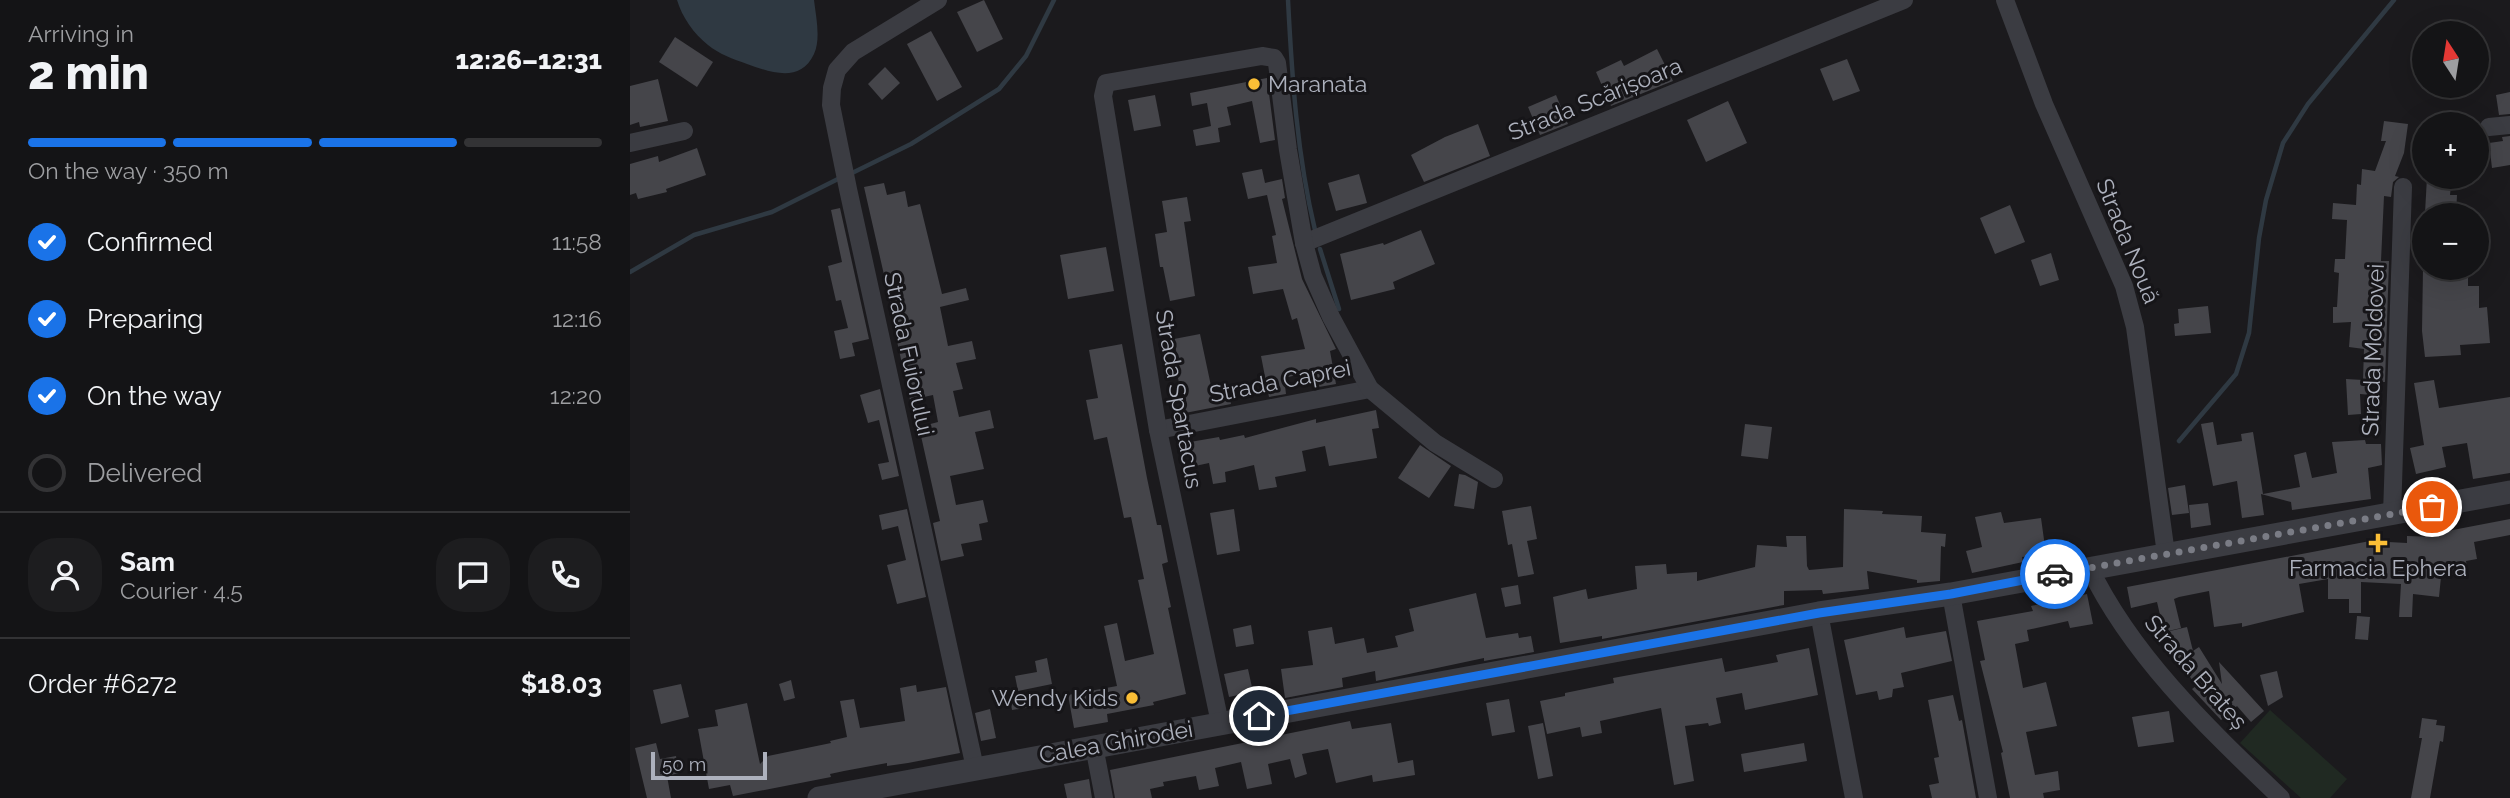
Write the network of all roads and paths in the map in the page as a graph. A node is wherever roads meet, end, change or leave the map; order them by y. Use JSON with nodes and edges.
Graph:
{"nodes":[{"id":1,"x":937,"y":0,"type":"edge"},
{"id":2,"x":1904,"y":0,"type":"edge"},
{"id":3,"x":2005,"y":0,"type":"edge"},
{"id":4,"x":2510,"y":125,"type":"edge"},
{"id":5,"x":2489,"y":127,"type":"dead end"},
{"id":6,"x":684,"y":131,"type":"dead end"},
{"id":7,"x":630,"y":143,"type":"edge"},
{"id":8,"x":2403,"y":187,"type":"dead end"},
{"id":9,"x":1304,"y":243,"type":"junction"},
{"id":10,"x":1370,"y":388,"type":"junction"},
{"id":11,"x":1158,"y":430,"type":"junction"},
{"id":12,"x":1494,"y":479,"type":"dead end"},
{"id":13,"x":2510,"y":492,"type":"edge"},
{"id":14,"x":2392,"y":514,"type":"junction"},
{"id":15,"x":2166,"y":554,"type":"junction"},
{"id":16,"x":2089,"y":567,"type":"junction"},
{"id":17,"x":1951,"y":594,"type":"junction"},
{"id":18,"x":1819,"y":613,"type":"junction"},
{"id":19,"x":1220,"y":723,"type":"junction"},
{"id":20,"x":1094,"y":746,"type":"junction"},
{"id":21,"x":975,"y":768,"type":"junction"},
{"id":22,"x":819,"y":798,"type":"edge"},
{"id":23,"x":1104,"y":798,"type":"edge"},
{"id":24,"x":1854,"y":798,"type":"edge"},
{"id":25,"x":1988,"y":798,"type":"edge"},
{"id":26,"x":2281,"y":798,"type":"edge"}],
"edges":[{"from":1,"to":21,"type":"street","name":"Strada Fuiorului"},
{"from":2,"to":9,"type":"street","name":"Strada Scărișoara"},
{"from":3,"to":15,"type":"street","name":"Strada Nouă"},
{"from":4,"to":5,"type":"street"},
{"from":6,"to":7,"type":"street"},
{"from":8,"to":14,"type":"street","name":"Strada Moldovei"},
{"from":9,"to":10,"type":"street"},
{"from":9,"to":11,"type":"street","name":"Strada Spartacus"},
{"from":10,"to":11,"type":"street","name":"Strada Caprei"},
{"from":10,"to":12,"type":"street"},
{"from":11,"to":19,"type":"street","name":"Strada Spartacus"},
{"from":13,"to":14,"type":"street","name":"Calea Ghirodei"},
{"from":14,"to":15,"type":"street","name":"Calea Ghirodei"},
{"from":15,"to":16,"type":"street","name":"Calea Ghirodei"},
{"from":16,"to":17,"type":"street","name":"Calea Ghirodei"},
{"from":16,"to":26,"type":"street","name":"Strada Brateș"},
{"from":17,"to":18,"type":"street","name":"Calea Ghirodei"},
{"from":17,"to":25,"type":"street"},
{"from":18,"to":19,"type":"street","name":"Calea Ghirodei"},
{"from":18,"to":24,"type":"street"},
{"from":19,"to":20,"type":"street","name":"Calea Ghirodei"},
{"from":20,"to":21,"type":"street","name":"Calea Ghirodei"},
{"from":20,"to":23,"type":"street"},
{"from":21,"to":22,"type":"street","name":"Calea Ghirodei"}]}
